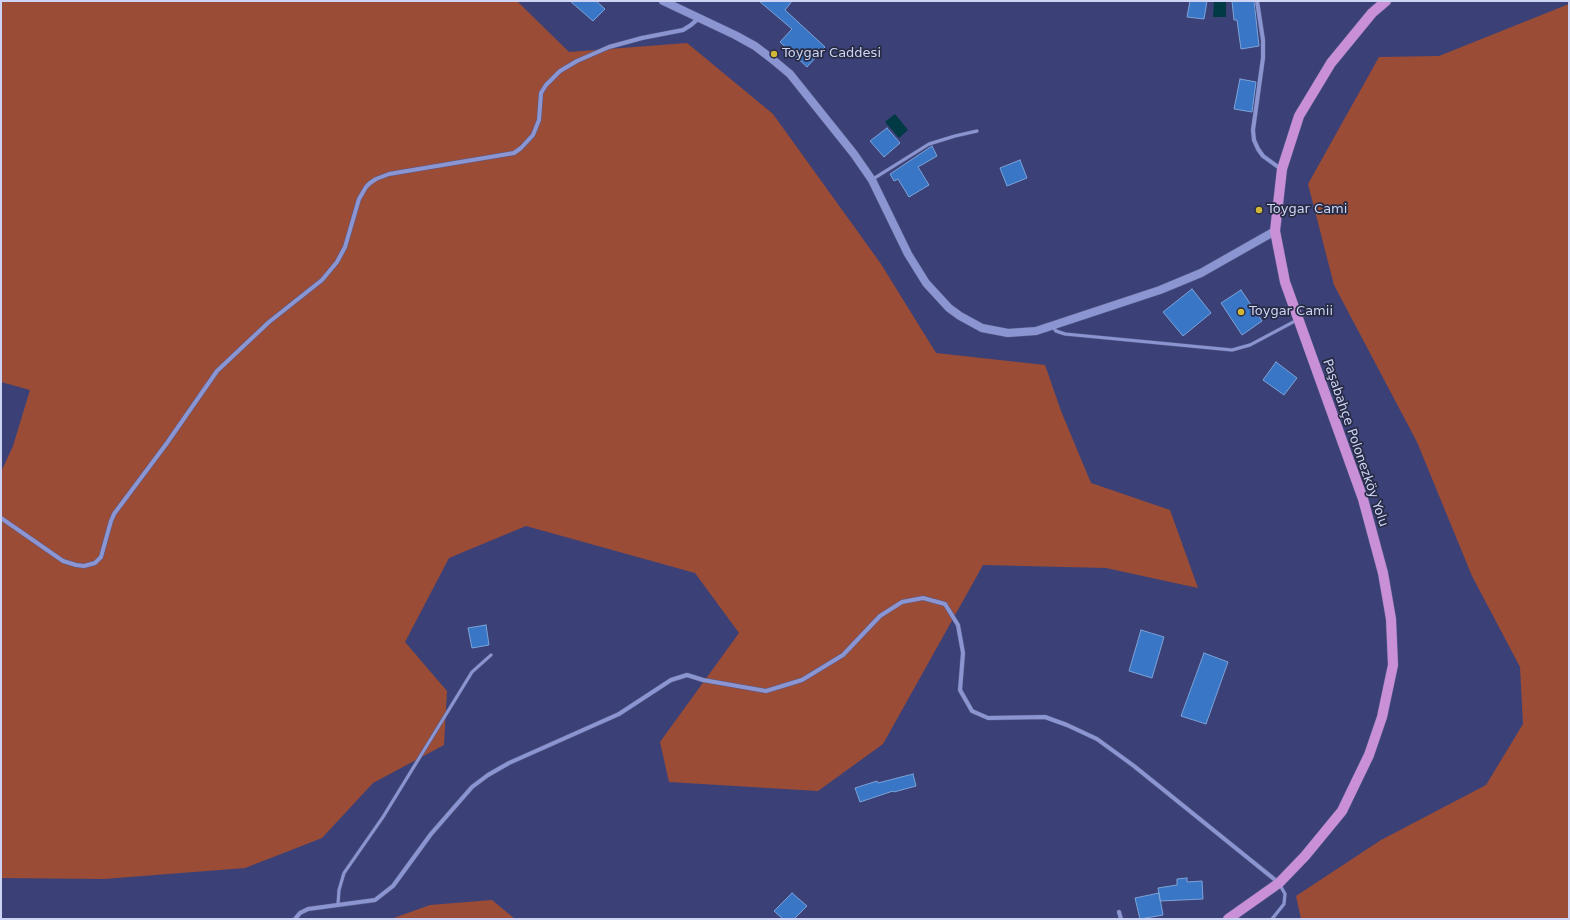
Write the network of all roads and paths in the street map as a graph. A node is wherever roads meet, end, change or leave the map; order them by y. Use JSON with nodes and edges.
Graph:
{"nodes":[{"id":1,"x":663,"y":1,"type":"edge"},
{"id":2,"x":1257,"y":1,"type":"edge"},
{"id":3,"x":1386,"y":1,"type":"edge"},
{"id":4,"x":699,"y":18,"type":"junction"},
{"id":5,"x":977,"y":131,"type":"dead end"},
{"id":6,"x":1282,"y":170,"type":"junction"},
{"id":7,"x":872,"y":180,"type":"junction"},
{"id":8,"x":1275,"y":231,"type":"junction"},
{"id":9,"x":1299,"y":319,"type":"junction"},
{"id":10,"x":1052,"y":326,"type":"junction"},
{"id":11,"x":1,"y":518,"type":"edge"},
{"id":12,"x":491,"y":655,"type":"dead end"},
{"id":13,"x":1280,"y":883,"type":"junction"},
{"id":14,"x":338,"y":904,"type":"junction"},
{"id":15,"x":1119,"y":912,"type":"dead end"},
{"id":16,"x":295,"y":919,"type":"edge"},
{"id":17,"x":1121,"y":919,"type":"edge"},
{"id":18,"x":1228,"y":919,"type":"edge"},
{"id":19,"x":1272,"y":919,"type":"edge"}],
"edges":[{"from":1,"to":4,"type":"main road"},
{"from":2,"to":6,"type":"street"},
{"from":3,"to":6,"type":"main road","name":"Paşabahçe Polonezköy Yolu"},
{"from":4,"to":7,"type":"main road"},
{"from":4,"to":11,"type":"street"},
{"from":5,"to":7,"type":"lane"},
{"from":6,"to":8,"type":"main road","name":"Paşabahçe Polonezköy Yolu"},
{"from":7,"to":10,"type":"main road"},
{"from":8,"to":9,"type":"main road","name":"Paşabahçe Polonezköy Yolu"},
{"from":8,"to":10,"type":"main road"},
{"from":9,"to":10,"type":"lane"},
{"from":9,"to":13,"type":"main road","name":"Paşabahçe Polonezköy Yolu"},
{"from":12,"to":14,"type":"lane"},
{"from":13,"to":14,"type":"street"},
{"from":13,"to":18,"type":"main road","name":"Paşabahçe Polonezköy Yolu"},
{"from":13,"to":19,"type":"lane"},
{"from":14,"to":16,"type":"street"},
{"from":15,"to":17,"type":"street"}]}
